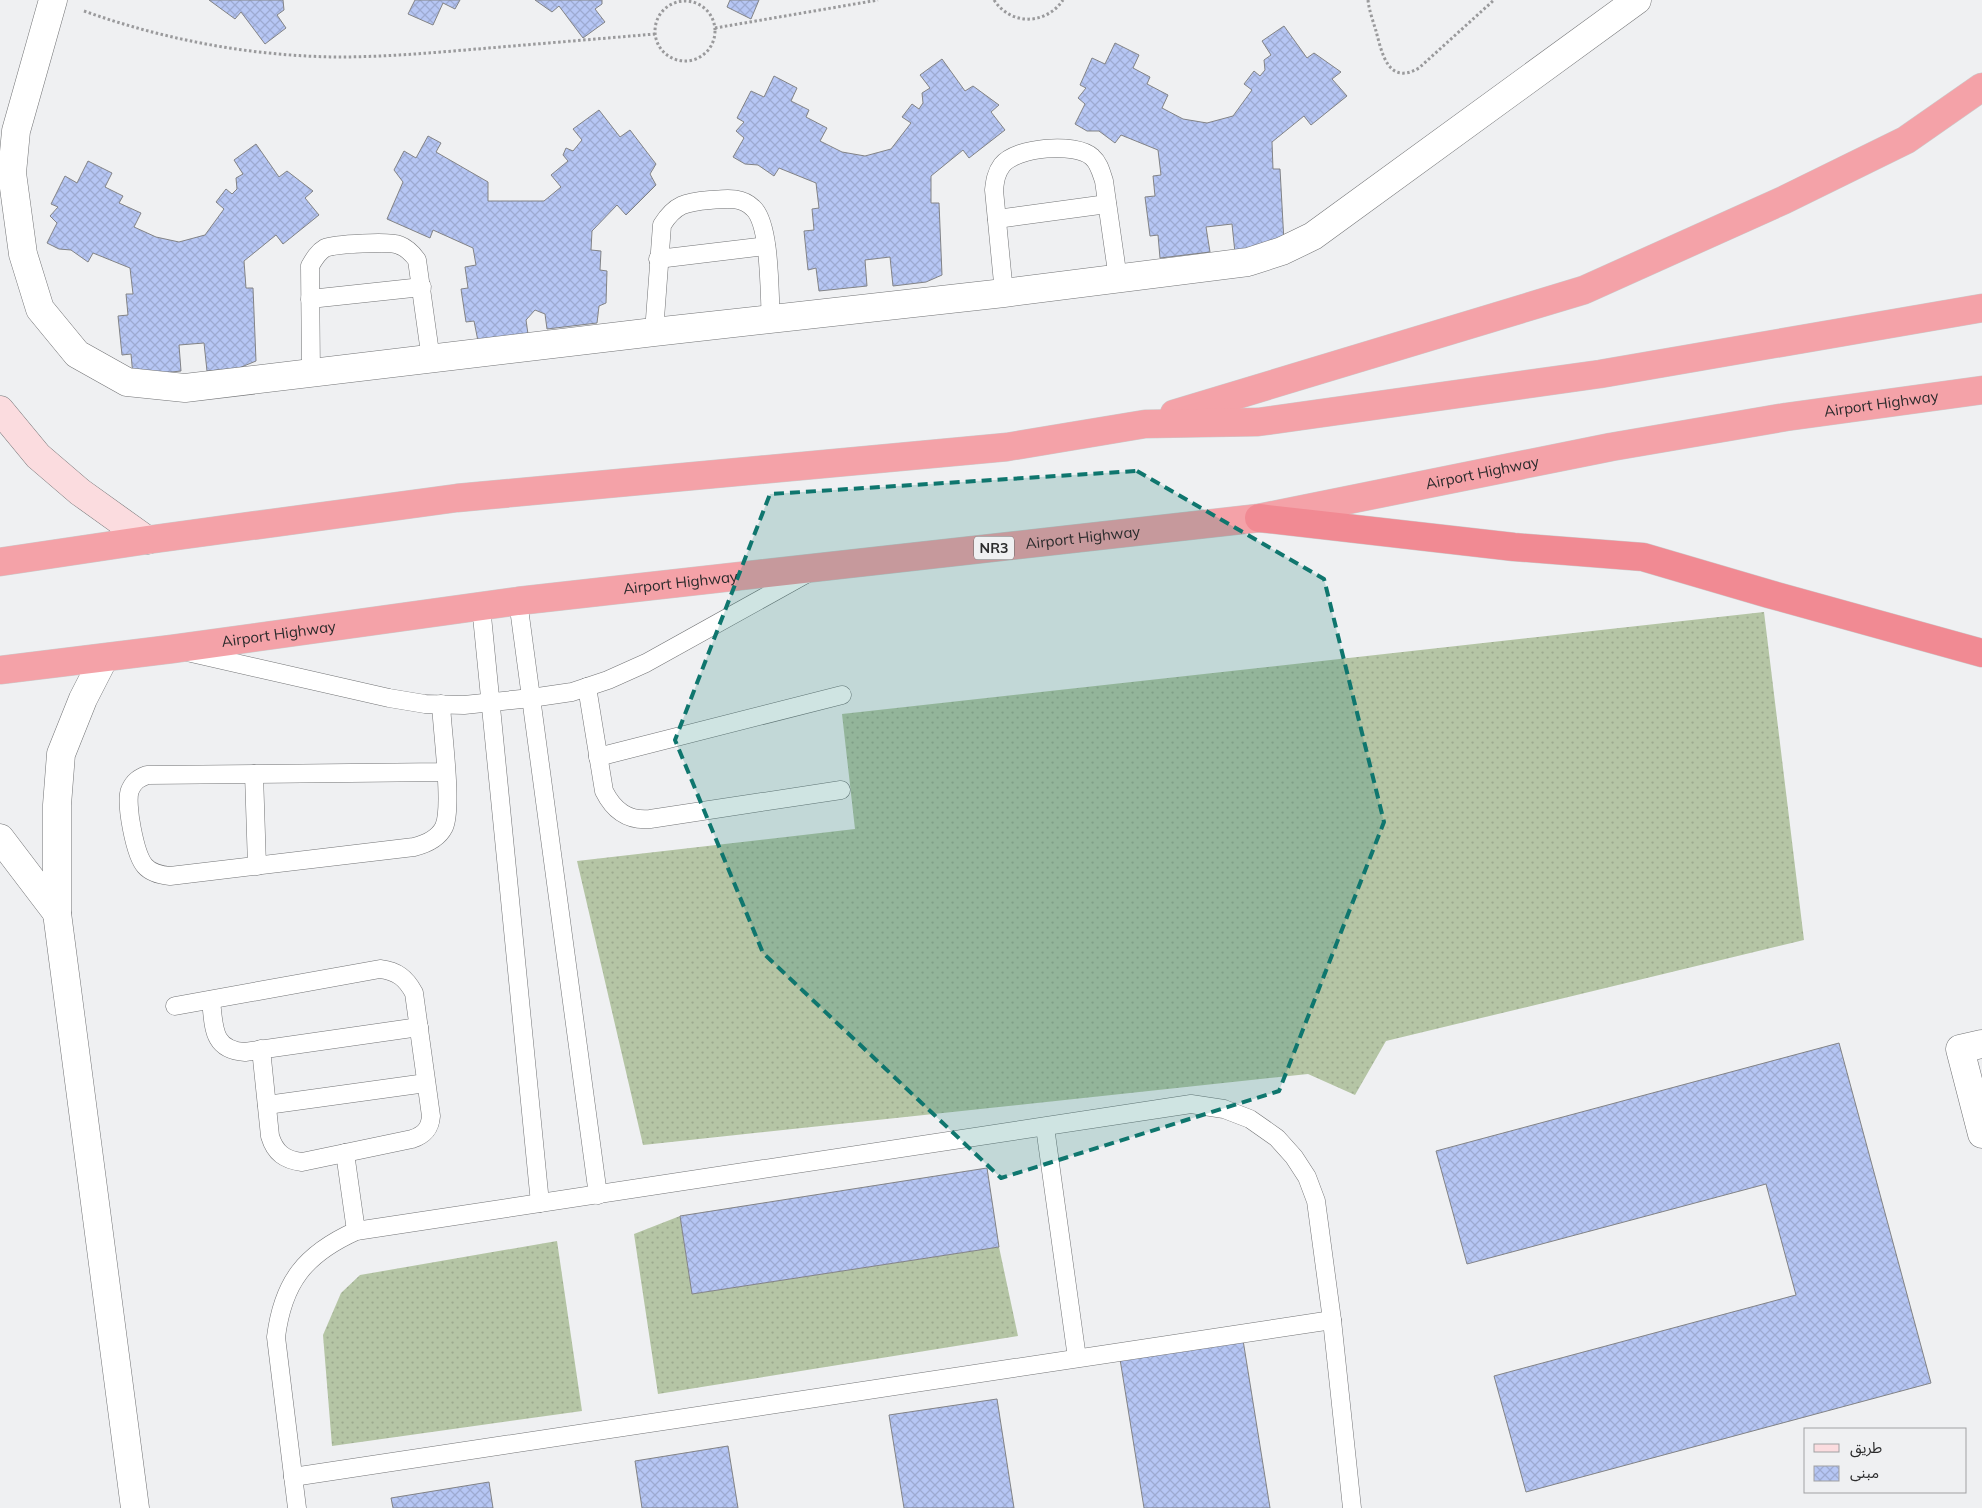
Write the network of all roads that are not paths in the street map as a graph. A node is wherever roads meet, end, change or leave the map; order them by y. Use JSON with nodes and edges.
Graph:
{"nodes":[{"id":1,"x":53,"y":0,"type":"edge"},
{"id":2,"x":1637,"y":0,"type":"edge"},
{"id":3,"x":1982,"y":87,"type":"edge"},
{"id":4,"x":1107,"y":204,"type":"junction"},
{"id":5,"x":997,"y":219,"type":"junction"},
{"id":6,"x":766,"y":246,"type":"junction"},
{"id":7,"x":658,"y":259,"type":"junction"},
{"id":8,"x":1118,"y":278,"type":"junction"},
{"id":9,"x":422,"y":287,"type":"junction"},
{"id":10,"x":1004,"y":293,"type":"junction"},
{"id":11,"x":310,"y":299,"type":"junction"},
{"id":12,"x":1982,"y":308,"type":"edge"},
{"id":13,"x":771,"y":320,"type":"junction"},
{"id":14,"x":654,"y":332,"type":"junction"},
{"id":15,"x":430,"y":360,"type":"junction"},
{"id":16,"x":311,"y":374,"type":"junction"},
{"id":17,"x":1982,"y":390,"type":"edge"},
{"id":18,"x":0,"y":410,"type":"edge"},
{"id":19,"x":1145,"y":424,"type":"junction"},
{"id":20,"x":1259,"y":518,"type":"junction"},
{"id":21,"x":147,"y":540,"type":"junction"},
{"id":22,"x":0,"y":562,"type":"edge"},
{"id":23,"x":819,"y":567,"type":"junction"},
{"id":24,"x":518,"y":601,"type":"junction"},
{"id":25,"x":481,"y":606,"type":"junction"},
{"id":26,"x":172,"y":649,"type":"junction"},
{"id":27,"x":1982,"y":653,"type":"edge"},
{"id":28,"x":104,"y":658,"type":"junction"},
{"id":29,"x":0,"y":670,"type":"edge"},
{"id":30,"x":587,"y":687,"type":"junction"},
{"id":31,"x":842,"y":695,"type":"dead end"},
{"id":32,"x":531,"y":698,"type":"junction"},
{"id":33,"x":491,"y":703,"type":"junction"},
{"id":34,"x":440,"y":704,"type":"junction"},
{"id":35,"x":598,"y":757,"type":"junction"},
{"id":36,"x":445,"y":772,"type":"junction"},
{"id":37,"x":254,"y":774,"type":"junction"},
{"id":38,"x":841,"y":790,"type":"dead end"},
{"id":39,"x":0,"y":838,"type":"edge"},
{"id":40,"x":257,"y":866,"type":"junction"},
{"id":41,"x":57,"y":913,"type":"junction"},
{"id":42,"x":211,"y":1000,"type":"junction"},
{"id":43,"x":175,"y":1006,"type":"dead end"},
{"id":44,"x":419,"y":1027,"type":"junction"},
{"id":45,"x":1982,"y":1044,"type":"edge"},
{"id":46,"x":261,"y":1049,"type":"junction"},
{"id":47,"x":426,"y":1083,"type":"junction"},
{"id":48,"x":267,"y":1105,"type":"junction"},
{"id":49,"x":1045,"y":1126,"type":"junction"},
{"id":50,"x":1982,"y":1134,"type":"edge"},
{"id":51,"x":345,"y":1153,"type":"junction"},
{"id":52,"x":598,"y":1194,"type":"junction"},
{"id":53,"x":540,"y":1203,"type":"junction"},
{"id":54,"x":356,"y":1231,"type":"junction"},
{"id":55,"x":1332,"y":1320,"type":"junction"},
{"id":56,"x":1078,"y":1358,"type":"junction"},
{"id":57,"x":293,"y":1477,"type":"junction"},
{"id":58,"x":135,"y":1508,"type":"edge"},
{"id":59,"x":297,"y":1508,"type":"edge"},
{"id":60,"x":1352,"y":1508,"type":"edge"}],
"edges":[{"from":1,"to":16,"type":"street"},
{"from":2,"to":8,"type":"street"},
{"from":3,"to":19,"type":"highway"},
{"from":4,"to":5,"type":"lane"},
{"from":4,"to":5,"type":"lane"},
{"from":4,"to":8,"type":"lane"},
{"from":5,"to":10,"type":"lane"},
{"from":6,"to":7,"type":"lane"},
{"from":6,"to":7,"type":"lane"},
{"from":6,"to":13,"type":"lane"},
{"from":7,"to":14,"type":"lane"},
{"from":8,"to":10,"type":"street"},
{"from":9,"to":11,"type":"lane"},
{"from":9,"to":11,"type":"lane"},
{"from":9,"to":15,"type":"lane"},
{"from":10,"to":13,"type":"street"},
{"from":11,"to":16,"type":"lane"},
{"from":12,"to":19,"type":"highway"},
{"from":13,"to":14,"type":"street"},
{"from":14,"to":15,"type":"street"},
{"from":15,"to":16,"type":"street"},
{"from":17,"to":20,"type":"highway","name":"Airport Highway","number":"NR3"},
{"from":18,"to":21,"type":"main road"},
{"from":19,"to":21,"type":"highway"},
{"from":20,"to":23,"type":"highway","name":"Airport Highway","number":"NR3"},
{"from":20,"to":27,"type":"highway"},
{"from":21,"to":22,"type":"highway"},
{"from":23,"to":24,"type":"highway","name":"Airport Highway","number":"NR3"},
{"from":23,"to":30,"type":"lane"},
{"from":24,"to":25,"type":"highway","name":"Airport Highway","number":"NR3"},
{"from":24,"to":32,"type":"lane"},
{"from":25,"to":26,"type":"highway","name":"Airport Highway","number":"NR3"},
{"from":25,"to":33,"type":"lane"},
{"from":26,"to":28,"type":"highway","name":"Airport Highway","number":"NR3"},
{"from":26,"to":34,"type":"lane"},
{"from":28,"to":29,"type":"highway","name":"Airport Highway","number":"NR3"},
{"from":28,"to":41,"type":"street"},
{"from":30,"to":32,"type":"lane"},
{"from":30,"to":35,"type":"lane"},
{"from":31,"to":35,"type":"lane"},
{"from":32,"to":33,"type":"lane"},
{"from":32,"to":52,"type":"lane"},
{"from":33,"to":34,"type":"lane"},
{"from":33,"to":53,"type":"lane"},
{"from":34,"to":36,"type":"lane"},
{"from":35,"to":38,"type":"lane"},
{"from":36,"to":37,"type":"lane"},
{"from":36,"to":40,"type":"lane"},
{"from":37,"to":40,"type":"lane"},
{"from":37,"to":40,"type":"lane"},
{"from":39,"to":41,"type":"street"},
{"from":41,"to":58,"type":"street"},
{"from":42,"to":43,"type":"lane"},
{"from":42,"to":44,"type":"lane"},
{"from":42,"to":46,"type":"lane"},
{"from":44,"to":46,"type":"lane"},
{"from":44,"to":47,"type":"lane"},
{"from":45,"to":50,"type":"street"},
{"from":46,"to":48,"type":"lane"},
{"from":47,"to":48,"type":"lane"},
{"from":47,"to":51,"type":"lane"},
{"from":48,"to":51,"type":"lane"},
{"from":49,"to":52,"type":"lane"},
{"from":49,"to":55,"type":"lane"},
{"from":49,"to":56,"type":"lane"},
{"from":51,"to":54,"type":"lane"},
{"from":52,"to":53,"type":"lane"},
{"from":53,"to":54,"type":"lane"},
{"from":54,"to":57,"type":"lane"},
{"from":55,"to":56,"type":"lane"},
{"from":55,"to":60,"type":"lane"},
{"from":56,"to":57,"type":"lane"},
{"from":57,"to":59,"type":"lane"}]}
